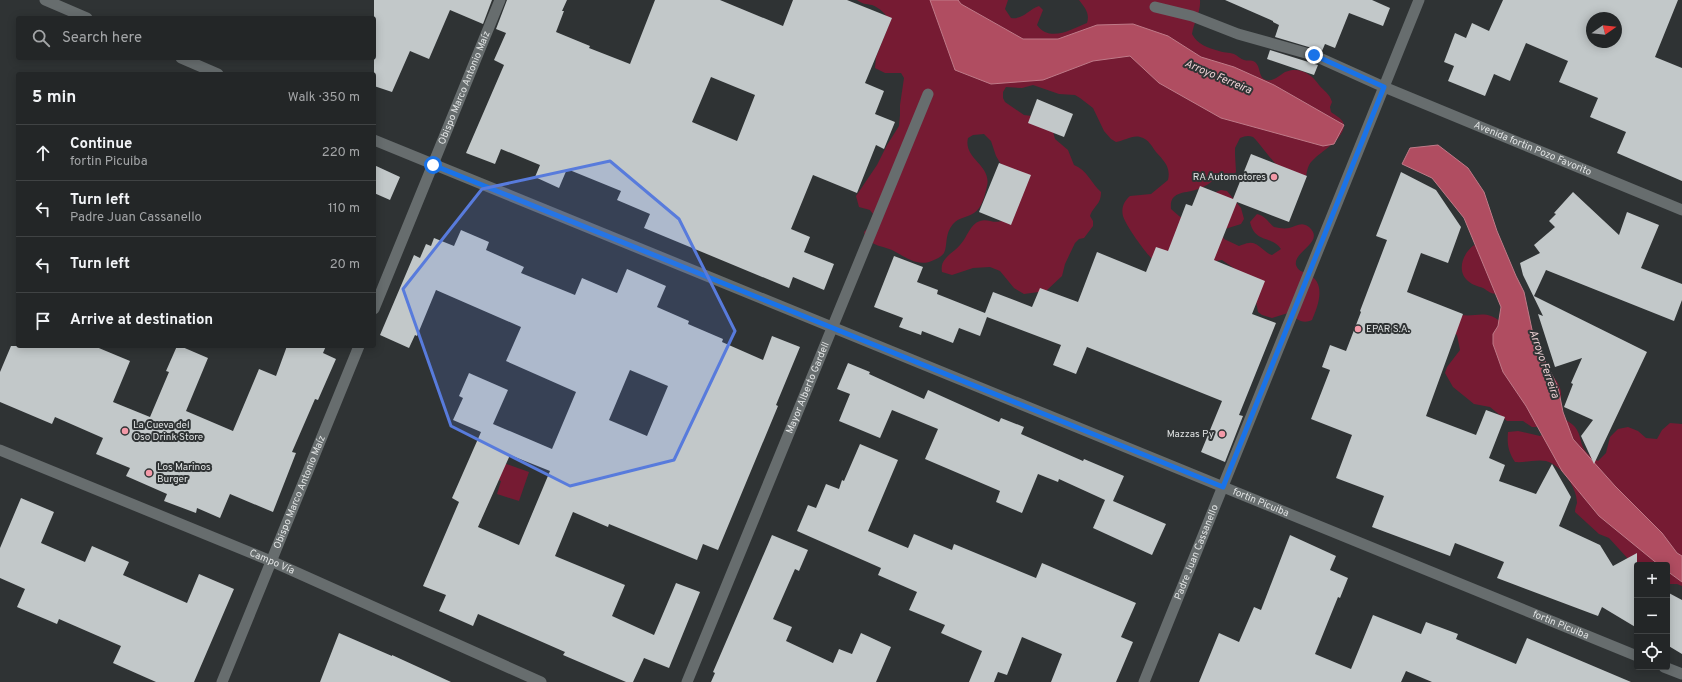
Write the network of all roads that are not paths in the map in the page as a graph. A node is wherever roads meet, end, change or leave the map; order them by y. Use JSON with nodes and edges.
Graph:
{"nodes":[{"id":1,"x":44,"y":0,"type":"edge"},
{"id":2,"x":500,"y":0,"type":"edge"},
{"id":3,"x":1419,"y":0,"type":"edge"},
{"id":4,"x":1154,"y":7,"type":"dead end"},
{"id":5,"x":82,"y":16,"type":"edge"},
{"id":6,"x":186,"y":60,"type":"edge"},
{"id":7,"x":213,"y":72,"type":"edge"},
{"id":8,"x":1384,"y":87,"type":"junction"},
{"id":9,"x":928,"y":94,"type":"dead end"},
{"id":10,"x":376,"y":141,"type":"edge"},
{"id":11,"x":433,"y":165,"type":"junction"},
{"id":12,"x":1682,"y":210,"type":"edge"},
{"id":13,"x":376,"y":305,"type":"edge"},
{"id":14,"x":831,"y":328,"type":"junction"},
{"id":15,"x":358,"y":348,"type":"edge"},
{"id":16,"x":0,"y":450,"type":"edge"},
{"id":17,"x":1223,"y":487,"type":"junction"},
{"id":18,"x":272,"y":560,"type":"junction"},
{"id":19,"x":1634,"y":655,"type":"edge"},
{"id":20,"x":1670,"y":669,"type":"edge"},
{"id":21,"x":1682,"y":674,"type":"edge"},
{"id":22,"x":222,"y":682,"type":"edge"},
{"id":23,"x":541,"y":682,"type":"edge"},
{"id":24,"x":687,"y":682,"type":"edge"},
{"id":25,"x":1144,"y":682,"type":"edge"}],
"edges":[{"from":1,"to":5,"type":"street"},
{"from":2,"to":11,"type":"street","name":"Obispo Marco Antonio Maíz"},
{"from":3,"to":8,"type":"street","name":"Padre Juan Cassanello"},
{"from":4,"to":8,"type":"street","name":"Avenida fortin Pozo Favorito"},
{"from":6,"to":7,"type":"street"},
{"from":8,"to":12,"type":"street","name":"Avenida fortin Pozo Favorito"},
{"from":8,"to":17,"type":"street","name":"Padre Juan Cassanello"},
{"from":9,"to":14,"type":"street","name":"Mayor Alberto Gardell"},
{"from":10,"to":11,"type":"street","name":"fortin Picuiba"},
{"from":11,"to":13,"type":"street","name":"Obispo Marco Antonio Maíz"},
{"from":11,"to":14,"type":"street","name":"fortin Picuiba"},
{"from":14,"to":17,"type":"street","name":"fortin Picuiba"},
{"from":14,"to":24,"type":"street","name":"Mayor Alberto Gardell"},
{"from":15,"to":18,"type":"street","name":"Obispo Marco Antonio Maíz"},
{"from":16,"to":18,"type":"street","name":"Campo Vía"},
{"from":17,"to":19,"type":"street","name":"fortin Picuiba"},
{"from":17,"to":25,"type":"street","name":"Padre Juan Cassanello"},
{"from":18,"to":22,"type":"street","name":"Obispo Marco Antonio Maíz"},
{"from":18,"to":23,"type":"street","name":"Campo Vía"},
{"from":20,"to":21,"type":"street"}]}
